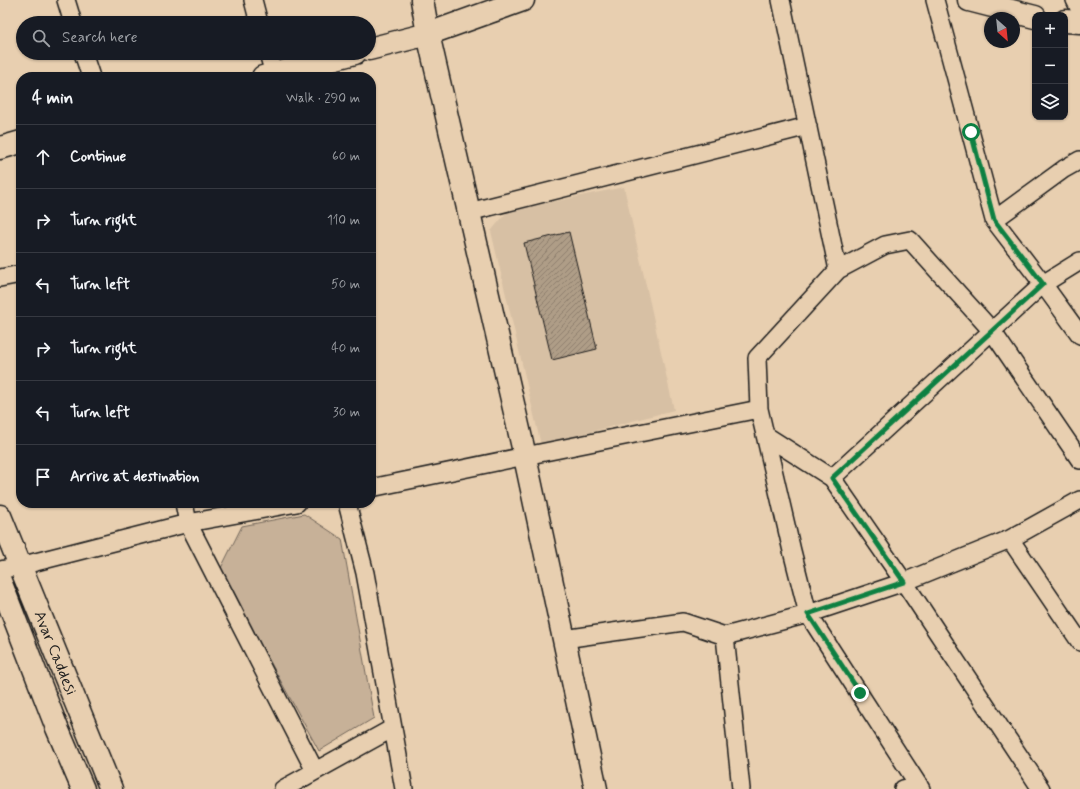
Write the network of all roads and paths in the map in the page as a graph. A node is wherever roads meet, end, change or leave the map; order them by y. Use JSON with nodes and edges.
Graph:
{"nodes":[{"id":1,"x":66,"y":0,"type":"edge"},
{"id":2,"x":253,"y":0,"type":"edge"},
{"id":3,"x":422,"y":0,"type":"edge"},
{"id":4,"x":523,"y":0,"type":"edge"},
{"id":5,"x":781,"y":0,"type":"edge"},
{"id":6,"x":935,"y":0,"type":"edge"},
{"id":7,"x":969,"y":0,"type":"edge"},
{"id":8,"x":1075,"y":0,"type":"edge"},
{"id":9,"x":1080,"y":10,"type":"edge"},
{"id":10,"x":71,"y":16,"type":"edge"},
{"id":11,"x":257,"y":16,"type":"edge"},
{"id":12,"x":1032,"y":16,"type":"edge"},
{"id":13,"x":1068,"y":21,"type":"edge"},
{"id":14,"x":1080,"y":22,"type":"edge"},
{"id":15,"x":428,"y":34,"type":"junction"},
{"id":16,"x":376,"y":47,"type":"edge"},
{"id":17,"x":85,"y":60,"type":"edge"},
{"id":18,"x":268,"y":60,"type":"edge"},
{"id":19,"x":328,"y":60,"type":"edge"},
{"id":20,"x":89,"y":72,"type":"edge"},
{"id":21,"x":269,"y":72,"type":"edge"},
{"id":22,"x":284,"y":72,"type":"edge"},
{"id":23,"x":808,"y":126,"type":"junction"},
{"id":24,"x":16,"y":143,"type":"edge"},
{"id":25,"x":0,"y":148,"type":"edge"},
{"id":26,"x":1080,"y":160,"type":"edge"},
{"id":27,"x":469,"y":212,"type":"junction"},
{"id":28,"x":994,"y":220,"type":"junction"},
{"id":29,"x":1080,"y":261,"type":"edge"},
{"id":30,"x":838,"y":270,"type":"junction"},
{"id":31,"x":16,"y":275,"type":"edge"},
{"id":32,"x":0,"y":278,"type":"edge"},
{"id":33,"x":1043,"y":284,"type":"junction"},
{"id":34,"x":992,"y":332,"type":"junction"},
{"id":35,"x":1080,"y":335,"type":"edge"},
{"id":36,"x":759,"y":409,"type":"junction"},
{"id":37,"x":765,"y":435,"type":"junction"},
{"id":38,"x":525,"y":456,"type":"junction"},
{"id":39,"x":1080,"y":460,"type":"edge"},
{"id":40,"x":832,"y":478,"type":"junction"},
{"id":41,"x":376,"y":487,"type":"edge"},
{"id":42,"x":1080,"y":500,"type":"edge"},
{"id":43,"x":185,"y":508,"type":"edge"},
{"id":44,"x":269,"y":508,"type":"edge"},
{"id":45,"x":347,"y":508,"type":"edge"},
{"id":46,"x":0,"y":516,"type":"edge"},
{"id":47,"x":188,"y":523,"type":"junction"},
{"id":48,"x":1010,"y":539,"type":"junction"},
{"id":49,"x":10,"y":568,"type":"edge"},
{"id":50,"x":0,"y":581,"type":"edge"},
{"id":51,"x":904,"y":582,"type":"junction"},
{"id":52,"x":808,"y":614,"type":"junction"},
{"id":53,"x":725,"y":636,"type":"junction"},
{"id":54,"x":564,"y":639,"type":"junction"},
{"id":55,"x":1080,"y":642,"type":"edge"},
{"id":56,"x":393,"y":728,"type":"junction"},
{"id":57,"x":315,"y":772,"type":"junction"},
{"id":58,"x":591,"y":784,"type":"edge"},
{"id":59,"x":914,"y":788,"type":"edge"},
{"id":60,"x":83,"y":789,"type":"edge"},
{"id":61,"x":111,"y":789,"type":"edge"},
{"id":62,"x":283,"y":789,"type":"edge"},
{"id":63,"x":404,"y":789,"type":"edge"},
{"id":64,"x":741,"y":789,"type":"edge"},
{"id":65,"x":1041,"y":789,"type":"edge"}],
"edges":[{"from":1,"to":10,"type":"street"},
{"from":2,"to":11,"type":"street"},
{"from":3,"to":15,"type":"street"},
{"from":4,"to":15,"type":"street"},
{"from":5,"to":23,"type":"street"},
{"from":6,"to":28,"type":"street"},
{"from":7,"to":12,"type":"street"},
{"from":8,"to":9,"type":"street"},
{"from":13,"to":14,"type":"street"},
{"from":15,"to":16,"type":"street"},
{"from":15,"to":27,"type":"street"},
{"from":17,"to":20,"type":"street"},
{"from":18,"to":21,"type":"street"},
{"from":19,"to":22,"type":"street"},
{"from":23,"to":27,"type":"street"},
{"from":23,"to":30,"type":"street"},
{"from":24,"to":25,"type":"street"},
{"from":26,"to":28,"type":"street"},
{"from":27,"to":38,"type":"street"},
{"from":28,"to":33,"type":"street"},
{"from":29,"to":33,"type":"street"},
{"from":30,"to":34,"type":"street"},
{"from":30,"to":36,"type":"street"},
{"from":31,"to":32,"type":"street"},
{"from":33,"to":34,"type":"street"},
{"from":33,"to":35,"type":"street"},
{"from":34,"to":39,"type":"street"},
{"from":34,"to":40,"type":"street"},
{"from":36,"to":37,"type":"street"},
{"from":36,"to":38,"type":"street"},
{"from":37,"to":40,"type":"street"},
{"from":37,"to":52,"type":"street"},
{"from":38,"to":41,"type":"street"},
{"from":38,"to":54,"type":"street"},
{"from":40,"to":51,"type":"street"},
{"from":42,"to":48,"type":"street"},
{"from":43,"to":47,"type":"street"},
{"from":44,"to":47,"type":"street"},
{"from":45,"to":56,"type":"street"},
{"from":46,"to":49,"type":"street","name":"Avar Caddesi"},
{"from":47,"to":49,"type":"street"},
{"from":47,"to":57,"type":"street"},
{"from":48,"to":51,"type":"street"},
{"from":48,"to":55,"type":"street"},
{"from":49,"to":61,"type":"street","name":"Avar Caddesi"},
{"from":50,"to":60,"type":"street","name":"Avar Caddesi"},
{"from":51,"to":52,"type":"street"},
{"from":51,"to":65,"type":"street"},
{"from":52,"to":53,"type":"street"},
{"from":52,"to":59,"type":"street"},
{"from":53,"to":54,"type":"street"},
{"from":53,"to":64,"type":"street"},
{"from":54,"to":58,"type":"street"},
{"from":56,"to":57,"type":"street"},
{"from":56,"to":63,"type":"street"},
{"from":57,"to":62,"type":"street"}]}
